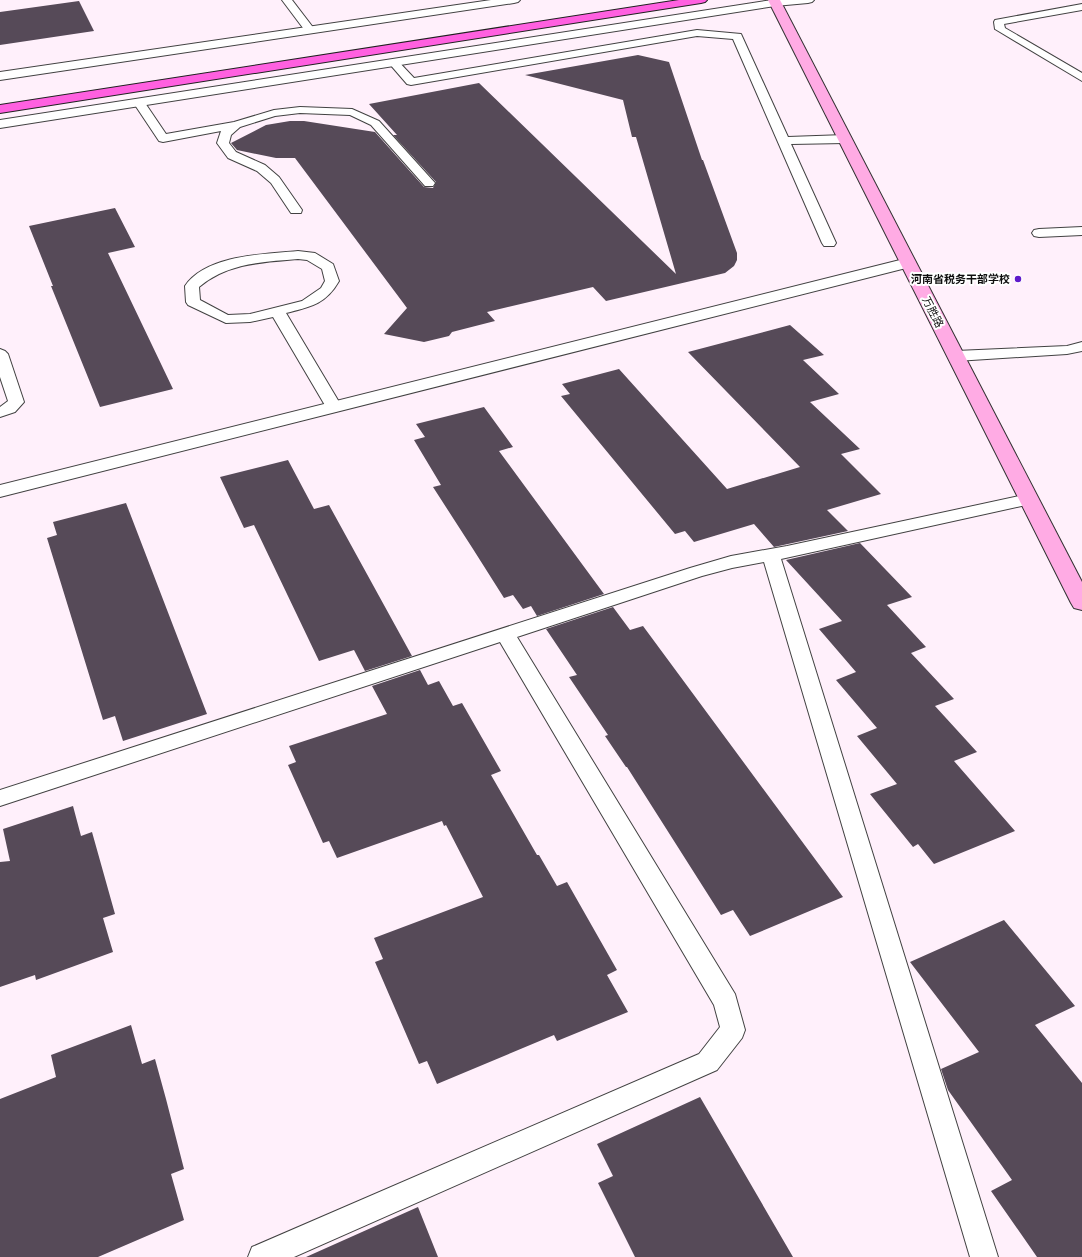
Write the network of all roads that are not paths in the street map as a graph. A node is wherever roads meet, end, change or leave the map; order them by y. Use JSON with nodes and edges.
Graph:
{"nodes":[{"id":1,"x":287,"y":0,"type":"edge"},
{"id":2,"x":514,"y":0,"type":"edge"},
{"id":3,"x":626,"y":0,"type":"edge"},
{"id":4,"x":701,"y":0,"type":"edge"},
{"id":5,"x":808,"y":0,"type":"edge"},
{"id":6,"x":775,"y":2,"type":"edge"},
{"id":7,"x":580,"y":7,"type":"dead end"},
{"id":8,"x":1082,"y":8,"type":"edge"},
{"id":9,"x":310,"y":30,"type":"junction"},
{"id":10,"x":393,"y":62,"type":"junction"},
{"id":11,"x":0,"y":76,"type":"edge"},
{"id":12,"x":1082,"y":78,"type":"edge"},
{"id":13,"x":139,"y":102,"type":"junction"},
{"id":14,"x":0,"y":109,"type":"edge"},
{"id":15,"x":0,"y":124,"type":"edge"},
{"id":16,"x":236,"y":125,"type":"junction"},
{"id":17,"x":845,"y":139,"type":"junction"},
{"id":18,"x":783,"y":141,"type":"junction"},
{"id":19,"x":429,"y":183,"type":"dead end"},
{"id":20,"x":296,"y":210,"type":"dead end"},
{"id":21,"x":1082,"y":230,"type":"edge"},
{"id":22,"x":1039,"y":233,"type":"dead end"},
{"id":23,"x":829,"y":243,"type":"dead end"},
{"id":24,"x":908,"y":264,"type":"junction"},
{"id":25,"x":278,"y":312,"type":"junction"},
{"id":26,"x":1082,"y":346,"type":"edge"},
{"id":27,"x":0,"y":354,"type":"edge"},
{"id":28,"x":956,"y":356,"type":"junction"},
{"id":29,"x":334,"y":407,"type":"junction"},
{"id":30,"x":0,"y":412,"type":"edge"},
{"id":31,"x":0,"y":491,"type":"edge"},
{"id":32,"x":1029,"y":499,"type":"junction"},
{"id":33,"x":771,"y":555,"type":"junction"},
{"id":34,"x":1082,"y":603,"type":"edge"},
{"id":35,"x":505,"y":634,"type":"junction"},
{"id":36,"x":0,"y":798,"type":"edge"},
{"id":37,"x":262,"y":1257,"type":"edge"},
{"id":38,"x":984,"y":1257,"type":"edge"}],
"edges":[{"from":1,"to":9,"type":"lane"},
{"from":2,"to":9,"type":"street"},
{"from":3,"to":7,"type":"main road"},
{"from":4,"to":14,"type":"main road"},
{"from":5,"to":6,"type":"street"},
{"from":6,"to":10,"type":"street"},
{"from":6,"to":17,"type":"street","name":"万胜路"},
{"from":8,"to":12,"type":"lane"},
{"from":9,"to":11,"type":"street"},
{"from":10,"to":13,"type":"street"},
{"from":10,"to":18,"type":"lane"},
{"from":13,"to":15,"type":"street"},
{"from":13,"to":16,"type":"lane"},
{"from":16,"to":19,"type":"lane"},
{"from":16,"to":20,"type":"lane"},
{"from":17,"to":18,"type":"lane"},
{"from":17,"to":24,"type":"street","name":"万胜路"},
{"from":18,"to":23,"type":"lane"},
{"from":21,"to":22,"type":"lane"},
{"from":24,"to":28,"type":"street","name":"万胜路"},
{"from":24,"to":29,"type":"street"},
{"from":25,"to":25,"type":"lane"},
{"from":25,"to":29,"type":"lane"},
{"from":26,"to":28,"type":"lane"},
{"from":27,"to":30,"type":"lane"},
{"from":28,"to":32,"type":"street","name":"万胜路"},
{"from":29,"to":31,"type":"street"},
{"from":32,"to":33,"type":"lane"},
{"from":32,"to":34,"type":"street","name":"万胜路"},
{"from":33,"to":35,"type":"lane"},
{"from":33,"to":38,"type":"lane"},
{"from":35,"to":36,"type":"lane"},
{"from":35,"to":37,"type":"lane"}]}
